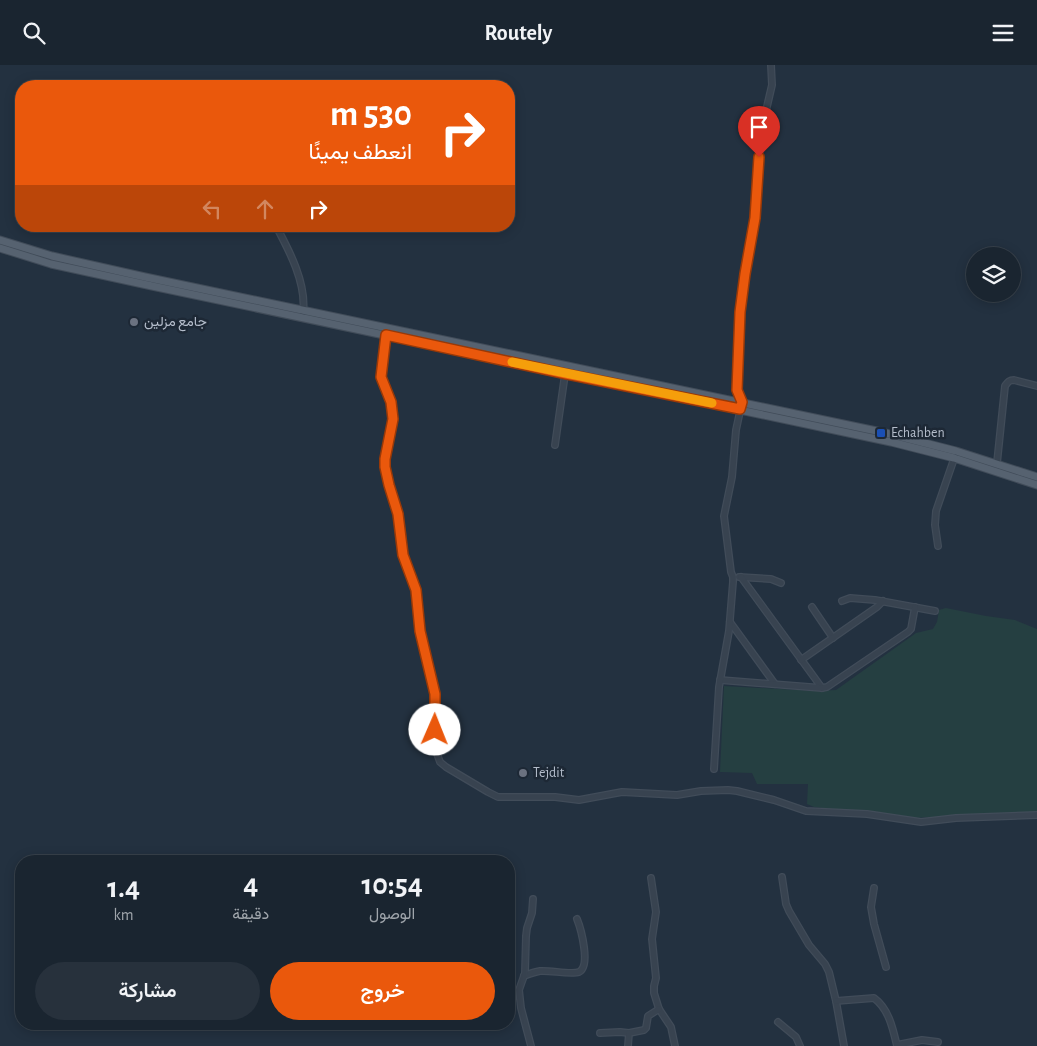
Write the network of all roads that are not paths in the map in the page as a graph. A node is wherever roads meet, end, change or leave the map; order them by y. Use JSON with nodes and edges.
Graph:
{"nodes":[{"id":1,"x":771,"y":65,"type":"edge"},
{"id":2,"x":279,"y":232,"type":"edge"},
{"id":3,"x":0,"y":239,"type":"edge"},
{"id":4,"x":0,"y":249,"type":"edge"},
{"id":5,"x":52,"y":260,"type":"junction"},
{"id":6,"x":145,"y":280,"type":"junction"},
{"id":7,"x":303,"y":309,"type":"junction"},
{"id":8,"x":302,"y":317,"type":"junction"},
{"id":9,"x":386,"y":335,"type":"junction"},
{"id":10,"x":529,"y":362,"type":"junction"},
{"id":11,"x":566,"y":374,"type":"junction"},
{"id":12,"x":1037,"y":386,"type":"edge"},
{"id":13,"x":737,"y":390,"type":"junction"},
{"id":14,"x":726,"y":399,"type":"junction"},
{"id":15,"x":741,"y":406,"type":"junction"},
{"id":16,"x":732,"y":407,"type":"junction"},
{"id":17,"x":750,"y":411,"type":"junction"},
{"id":18,"x":738,"y":419,"type":"junction"},
{"id":19,"x":865,"y":432,"type":"junction"},
{"id":20,"x":555,"y":445,"type":"dead end"},
{"id":21,"x":955,"y":455,"type":"junction"},
{"id":22,"x":997,"y":463,"type":"junction"},
{"id":23,"x":1037,"y":477,"type":"edge"},
{"id":24,"x":1037,"y":485,"type":"edge"},
{"id":25,"x":938,"y":547,"type":"dead end"},
{"id":26,"x":733,"y":577,"type":"junction"},
{"id":27,"x":741,"y":577,"type":"junction"},
{"id":28,"x":781,"y":583,"type":"dead end"},
{"id":29,"x":842,"y":601,"type":"dead end"},
{"id":30,"x":883,"y":601,"type":"junction"},
{"id":31,"x":812,"y":607,"type":"dead end"},
{"id":32,"x":915,"y":607,"type":"junction"},
{"id":33,"x":935,"y":611,"type":"dead end"},
{"id":34,"x":730,"y":622,"type":"junction"},
{"id":35,"x":834,"y":637,"type":"junction"},
{"id":36,"x":801,"y":660,"type":"junction"},
{"id":37,"x":720,"y":680,"type":"junction"},
{"id":38,"x":775,"y":684,"type":"junction"},
{"id":39,"x":822,"y":687,"type":"junction"},
{"id":40,"x":714,"y":769,"type":"dead end"},
{"id":41,"x":1037,"y":815,"type":"edge"},
{"id":42,"x":782,"y":877,"type":"dead end"},
{"id":43,"x":650,"y":878,"type":"dead end"},
{"id":44,"x":874,"y":888,"type":"dead end"},
{"id":45,"x":533,"y":899,"type":"dead end"},
{"id":46,"x":577,"y":919,"type":"dead end"},
{"id":47,"x":886,"y":967,"type":"dead end"},
{"id":48,"x":524,"y":976,"type":"junction"},
{"id":49,"x":836,"y":1001,"type":"junction"},
{"id":50,"x":659,"y":1009,"type":"junction"},
{"id":51,"x":778,"y":1022,"type":"dead end"},
{"id":52,"x":600,"y":1033,"type":"dead end"},
{"id":53,"x":629,"y":1033,"type":"junction"},
{"id":54,"x":938,"y":1043,"type":"dead end"},
{"id":55,"x":531,"y":1046,"type":"edge"},
{"id":56,"x":628,"y":1046,"type":"edge"},
{"id":57,"x":675,"y":1046,"type":"edge"},
{"id":58,"x":800,"y":1046,"type":"edge"},
{"id":59,"x":844,"y":1046,"type":"edge"},
{"id":60,"x":897,"y":1046,"type":"edge"}],
"edges":[{"from":1,"to":13,"type":"street"},
{"from":2,"to":7,"type":"street"},
{"from":3,"to":5,"type":"main road"},
{"from":4,"to":5,"type":"main road"},
{"from":5,"to":6,"type":"main road"},
{"from":6,"to":7,"type":"main road"},
{"from":6,"to":8,"type":"main road"},
{"from":7,"to":8,"type":"street"},
{"from":7,"to":10,"type":"main road"},
{"from":8,"to":9,"type":"main road"},
{"from":9,"to":10,"type":"main road"},
{"from":9,"to":41,"type":"street"},
{"from":10,"to":11,"type":"main road"},
{"from":10,"to":14,"type":"main road"},
{"from":11,"to":16,"type":"main road"},
{"from":11,"to":20,"type":"street"},
{"from":12,"to":22,"type":"street"},
{"from":13,"to":14,"type":"street"},
{"from":13,"to":15,"type":"street"},
{"from":14,"to":15,"type":"main road"},
{"from":15,"to":16,"type":"main road"},
{"from":15,"to":17,"type":"main road"},
{"from":15,"to":18,"type":"street"},
{"from":15,"to":19,"type":"main road"},
{"from":16,"to":18,"type":"street"},
{"from":17,"to":18,"type":"street"},
{"from":17,"to":19,"type":"main road"},
{"from":18,"to":26,"type":"street"},
{"from":19,"to":21,"type":"main road"},
{"from":21,"to":22,"type":"main road"},
{"from":21,"to":24,"type":"main road"},
{"from":21,"to":25,"type":"street"},
{"from":22,"to":23,"type":"main road"},
{"from":26,"to":27,"type":"street"},
{"from":26,"to":34,"type":"street"},
{"from":27,"to":28,"type":"street"},
{"from":27,"to":36,"type":"street"},
{"from":29,"to":30,"type":"street"},
{"from":30,"to":32,"type":"street"},
{"from":30,"to":35,"type":"street"},
{"from":31,"to":35,"type":"street"},
{"from":32,"to":33,"type":"street"},
{"from":32,"to":39,"type":"street"},
{"from":34,"to":37,"type":"street"},
{"from":34,"to":38,"type":"street"},
{"from":35,"to":36,"type":"street"},
{"from":36,"to":39,"type":"street"},
{"from":37,"to":38,"type":"street"},
{"from":37,"to":40,"type":"street"},
{"from":38,"to":39,"type":"street"},
{"from":42,"to":49,"type":"street"},
{"from":43,"to":50,"type":"street"},
{"from":44,"to":47,"type":"street"},
{"from":45,"to":48,"type":"street"},
{"from":46,"to":48,"type":"street"},
{"from":48,"to":55,"type":"street"},
{"from":49,"to":59,"type":"street"},
{"from":49,"to":60,"type":"street"},
{"from":50,"to":53,"type":"street"},
{"from":50,"to":57,"type":"street"},
{"from":51,"to":58,"type":"street"},
{"from":52,"to":53,"type":"street"},
{"from":53,"to":56,"type":"street"},
{"from":54,"to":60,"type":"street"}]}
